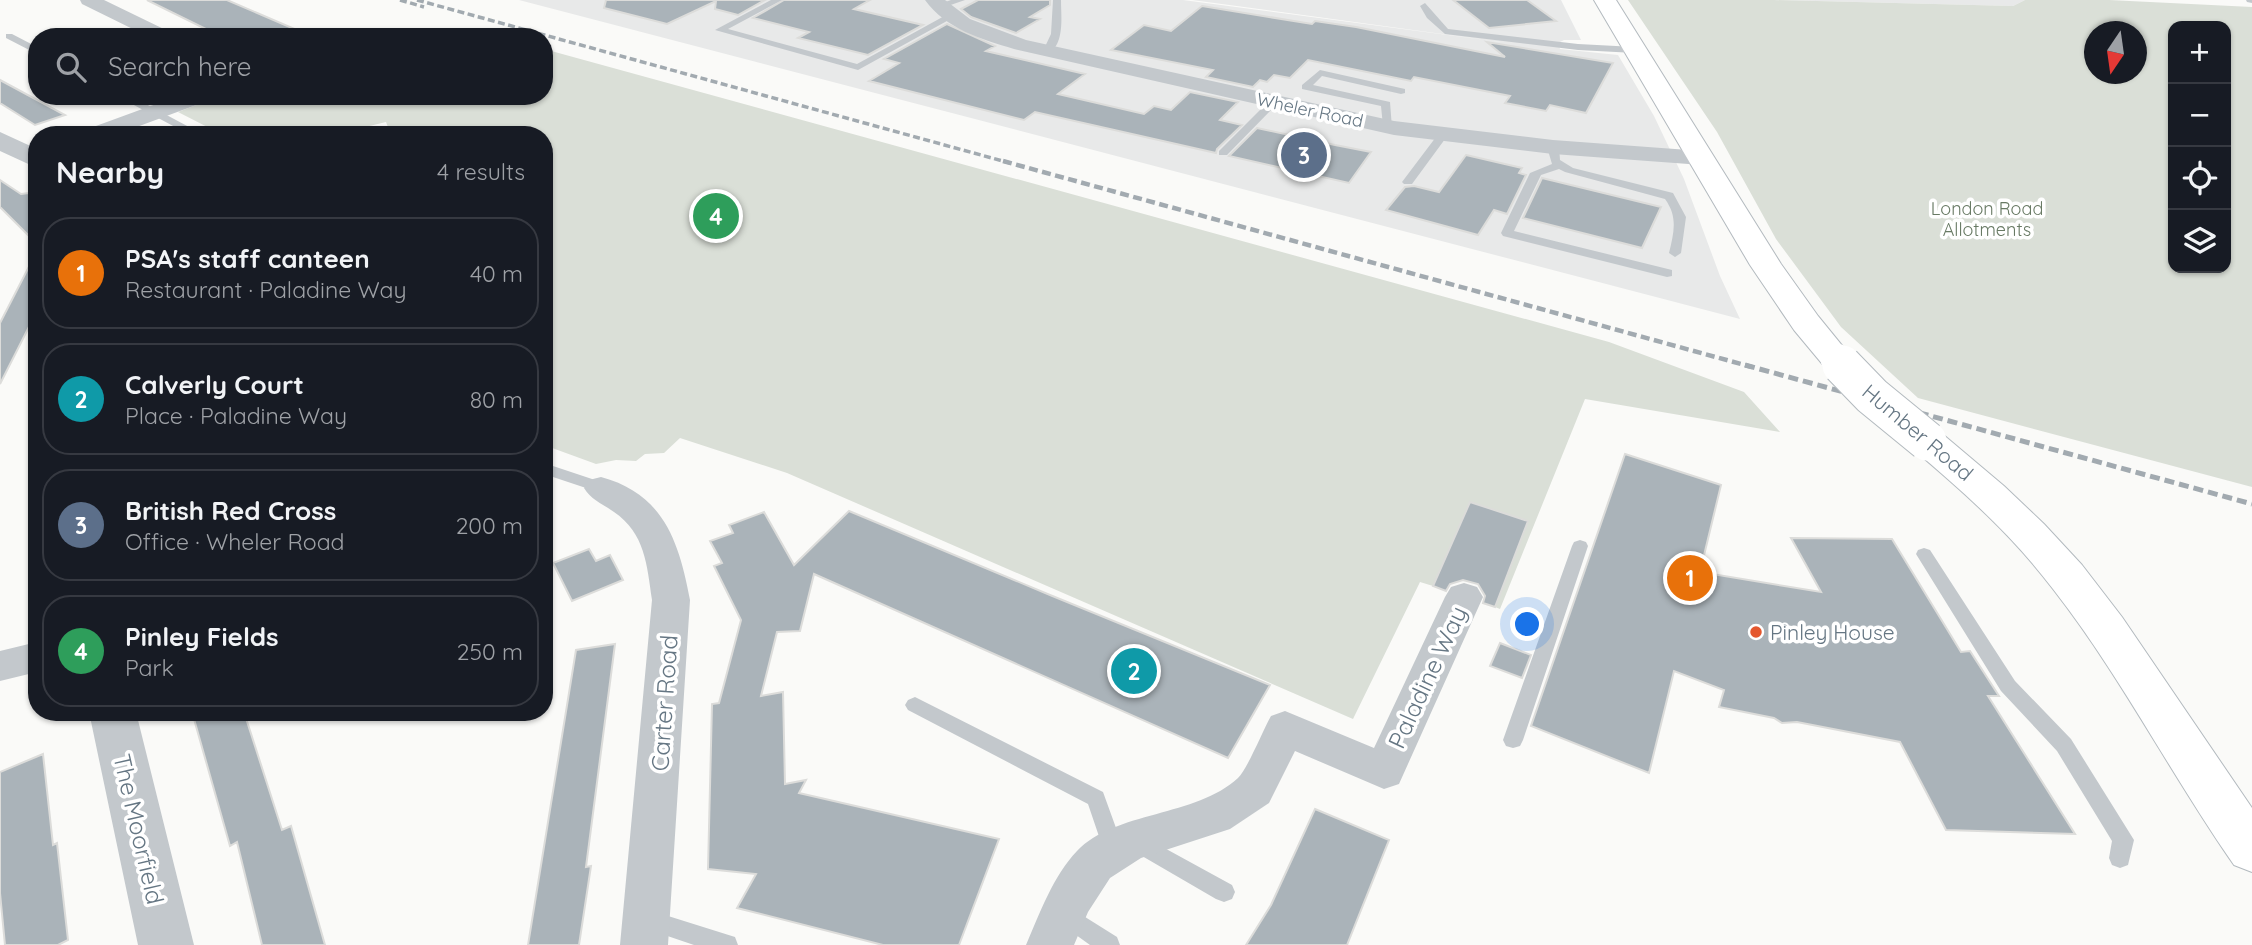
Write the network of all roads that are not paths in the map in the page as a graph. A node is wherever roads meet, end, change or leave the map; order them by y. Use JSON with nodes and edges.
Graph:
{"nodes":[{"id":1,"x":89,"y":0,"type":"edge"},
{"id":2,"x":778,"y":0,"type":"edge"},
{"id":3,"x":1057,"y":0,"type":"edge"},
{"id":4,"x":1605,"y":0,"type":"edge"},
{"id":5,"x":1427,"y":2,"type":"edge"},
{"id":6,"x":946,"y":5,"type":"edge"},
{"id":7,"x":147,"y":28,"type":"edge"},
{"id":8,"x":9,"y":36,"type":"dead end"},
{"id":9,"x":28,"y":46,"type":"edge"},
{"id":10,"x":1635,"y":50,"type":"junction"},
{"id":11,"x":1048,"y":51,"type":"junction"},
{"id":12,"x":1365,"y":83,"type":"junction"},
{"id":13,"x":1401,"y":91,"type":"dead end"},
{"id":14,"x":1353,"y":97,"type":"junction"},
{"id":15,"x":1273,"y":103,"type":"junction"},
{"id":16,"x":138,"y":105,"type":"edge"},
{"id":17,"x":175,"y":105,"type":"edge"},
{"id":18,"x":153,"y":113,"type":"junction"},
{"id":19,"x":118,"y":126,"type":"edge"},
{"id":20,"x":180,"y":126,"type":"edge"},
{"id":21,"x":1388,"y":126,"type":"junction"},
{"id":22,"x":1443,"y":135,"type":"junction"},
{"id":23,"x":0,"y":140,"type":"edge"},
{"id":24,"x":1223,"y":153,"type":"dead end"},
{"id":25,"x":28,"y":154,"type":"edge"},
{"id":26,"x":1556,"y":156,"type":"junction"},
{"id":27,"x":1702,"y":158,"type":"junction"},
{"id":28,"x":1408,"y":182,"type":"dead end"},
{"id":29,"x":1675,"y":253,"type":"dead end"},
{"id":30,"x":1667,"y":273,"type":"dead end"},
{"id":31,"x":553,"y":471,"type":"edge"},
{"id":32,"x":601,"y":488,"type":"joint"},
{"id":33,"x":1580,"y":546,"type":"dead end"},
{"id":34,"x":1924,"y":554,"type":"dead end"},
{"id":35,"x":1464,"y":597,"type":"dead end"},
{"id":36,"x":28,"y":659,"type":"edge"},
{"id":37,"x":0,"y":666,"type":"edge"},
{"id":38,"x":915,"y":705,"type":"dead end"},
{"id":39,"x":114,"y":721,"type":"edge"},
{"id":40,"x":1513,"y":740,"type":"dead end"},
{"id":41,"x":1124,"y":846,"type":"junction"},
{"id":42,"x":2252,"y":849,"type":"edge"},
{"id":43,"x":2120,"y":858,"type":"dead end"},
{"id":44,"x":1224,"y":892,"type":"dead end"},
{"id":45,"x":1057,"y":929,"type":"edge"},
{"id":46,"x":645,"y":932,"type":"edge"},
{"id":47,"x":166,"y":945,"type":"edge"},
{"id":48,"x":727,"y":945,"type":"edge"},
{"id":49,"x":1109,"y":945,"type":"edge"}],
"edges":[{"from":1,"to":7,"type":"street"},
{"from":2,"to":6,"type":"lane"},
{"from":3,"to":11,"type":"lane"},
{"from":4,"to":10,"type":"main road","name":"Humber Road"},
{"from":5,"to":10,"type":"lane"},
{"from":6,"to":11,"type":"street","name":"Wheler Road"},
{"from":8,"to":9,"type":"lane"},
{"from":10,"to":27,"type":"main road","name":"Humber Road"},
{"from":11,"to":15,"type":"street","name":"Wheler Road"},
{"from":12,"to":13,"type":"lane"},
{"from":12,"to":14,"type":"lane"},
{"from":12,"to":14,"type":"lane"},
{"from":14,"to":21,"type":"lane"},
{"from":15,"to":21,"type":"street","name":"Wheler Road"},
{"from":15,"to":24,"type":"lane"},
{"from":16,"to":18,"type":"lane"},
{"from":17,"to":18,"type":"street"},
{"from":18,"to":19,"type":"street"},
{"from":18,"to":20,"type":"lane"},
{"from":21,"to":22,"type":"street","name":"Wheler Road"},
{"from":22,"to":26,"type":"street","name":"Wheler Road"},
{"from":22,"to":28,"type":"lane"},
{"from":23,"to":25,"type":"street"},
{"from":26,"to":27,"type":"street","name":"Wheler Road"},
{"from":26,"to":29,"type":"lane"},
{"from":26,"to":30,"type":"lane"},
{"from":27,"to":42,"type":"main road","name":"Humber Road","bridge":true},
{"from":31,"to":32,"type":"lane"},
{"from":32,"to":46,"type":"street","name":"Carter Road"},
{"from":33,"to":40,"type":"lane"},
{"from":34,"to":43,"type":"lane"},
{"from":35,"to":41,"type":"street","name":"Paladine Way"},
{"from":36,"to":37,"type":"street"},
{"from":38,"to":41,"type":"lane"},
{"from":39,"to":47,"type":"street","name":"The Moorfield"},
{"from":41,"to":44,"type":"lane"},
{"from":41,"to":45,"type":"street","name":"Paladine Way"},
{"from":45,"to":49,"type":"lane"},
{"from":46,"to":48,"type":"lane"}]}
